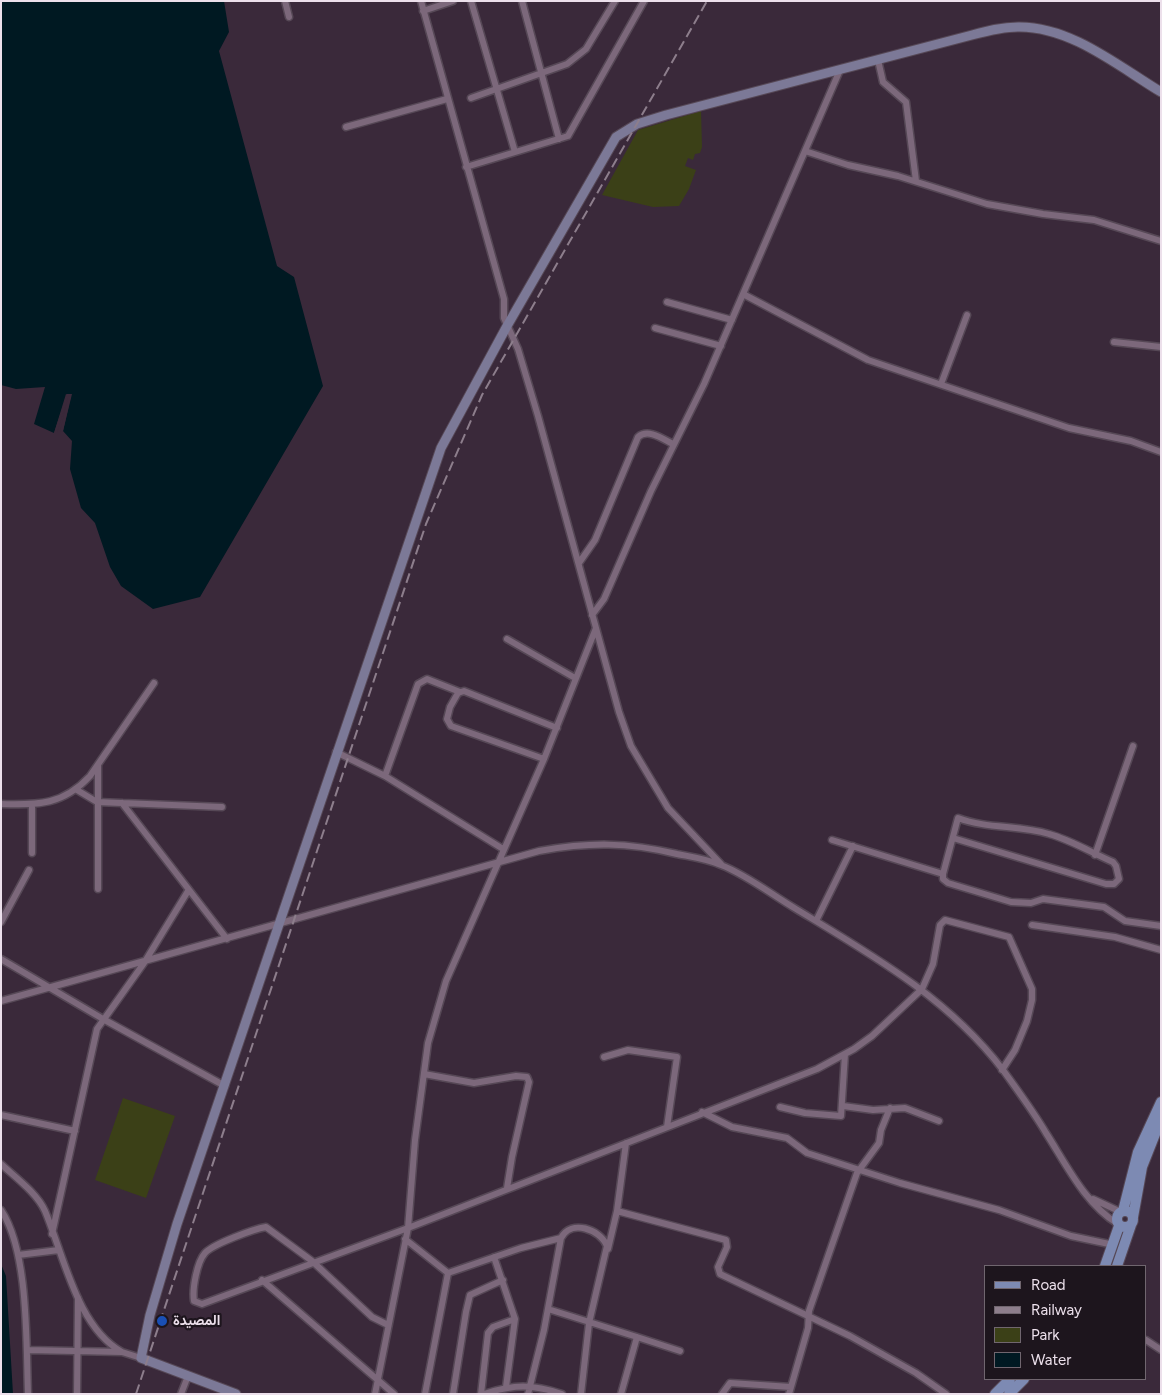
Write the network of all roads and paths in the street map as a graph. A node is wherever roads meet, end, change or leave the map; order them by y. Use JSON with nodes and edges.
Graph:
{"nodes":[{"id":1,"x":284,"y":1,"type":"edge"},
{"id":2,"x":421,"y":1,"type":"edge"},
{"id":3,"x":453,"y":1,"type":"edge"},
{"id":4,"x":471,"y":1,"type":"edge"},
{"id":5,"x":522,"y":1,"type":"edge"},
{"id":6,"x":615,"y":1,"type":"edge"},
{"id":7,"x":644,"y":1,"type":"edge"},
{"id":8,"x":423,"y":11,"type":"junction"},
{"id":9,"x":289,"y":17,"type":"dead end"},
{"id":10,"x":878,"y":60,"type":"junction"},
{"id":11,"x":840,"y":70,"type":"junction"},
{"id":12,"x":542,"y":74,"type":"junction"},
{"id":13,"x":498,"y":89,"type":"junction"},
{"id":14,"x":1161,"y":92,"type":"edge"},
{"id":15,"x":470,"y":98,"type":"dead end"},
{"id":16,"x":448,"y":99,"type":"junction"},
{"id":17,"x":346,"y":127,"type":"dead end"},
{"id":18,"x":559,"y":139,"type":"junction"},
{"id":19,"x":805,"y":151,"type":"junction"},
{"id":20,"x":515,"y":152,"type":"junction"},
{"id":21,"x":466,"y":167,"type":"junction"},
{"id":22,"x":916,"y":182,"type":"junction"},
{"id":23,"x":1161,"y":241,"type":"edge"},
{"id":24,"x":743,"y":294,"type":"junction"},
{"id":25,"x":667,"y":302,"type":"dead end"},
{"id":26,"x":967,"y":315,"type":"dead end"},
{"id":27,"x":732,"y":320,"type":"junction"},
{"id":28,"x":507,"y":326,"type":"junction"},
{"id":29,"x":655,"y":328,"type":"dead end"},
{"id":30,"x":1114,"y":342,"type":"dead end"},
{"id":31,"x":721,"y":346,"type":"junction"},
{"id":32,"x":1161,"y":347,"type":"edge"},
{"id":33,"x":941,"y":384,"type":"junction"},
{"id":34,"x":673,"y":444,"type":"junction"},
{"id":35,"x":1161,"y":452,"type":"edge"},
{"id":36,"x":579,"y":563,"type":"junction"},
{"id":37,"x":592,"y":615,"type":"junction"},
{"id":38,"x":596,"y":628,"type":"junction"},
{"id":39,"x":507,"y":639,"type":"dead end"},
{"id":40,"x":575,"y":678,"type":"junction"},
{"id":41,"x":154,"y":684,"type":"dead end"},
{"id":42,"x":460,"y":692,"type":"junction"},
{"id":43,"x":557,"y":728,"type":"junction"},
{"id":44,"x":1133,"y":746,"type":"dead end"},
{"id":45,"x":336,"y":752,"type":"junction"},
{"id":46,"x":544,"y":758,"type":"junction"},
{"id":47,"x":98,"y":764,"type":"junction"},
{"id":48,"x":385,"y":776,"type":"junction"},
{"id":49,"x":77,"y":790,"type":"junction"},
{"id":50,"x":97,"y":802,"type":"junction"},
{"id":51,"x":122,"y":803,"type":"junction"},
{"id":52,"x":1,"y":804,"type":"edge"},
{"id":53,"x":32,"y":804,"type":"junction"},
{"id":54,"x":222,"y":807,"type":"dead end"},
{"id":55,"x":953,"y":838,"type":"junction"},
{"id":56,"x":832,"y":840,"type":"dead end"},
{"id":57,"x":852,"y":846,"type":"junction"},
{"id":58,"x":503,"y":849,"type":"junction"},
{"id":59,"x":32,"y":853,"type":"dead end"},
{"id":60,"x":1095,"y":855,"type":"junction"},
{"id":61,"x":497,"y":863,"type":"junction"},
{"id":62,"x":722,"y":865,"type":"junction"},
{"id":63,"x":28,"y":870,"type":"dead end"},
{"id":64,"x":943,"y":874,"type":"junction"},
{"id":65,"x":98,"y":889,"type":"dead end"},
{"id":66,"x":188,"y":891,"type":"junction"},
{"id":67,"x":816,"y":921,"type":"junction"},
{"id":68,"x":1,"y":922,"type":"edge"},
{"id":69,"x":279,"y":923,"type":"junction"},
{"id":70,"x":1032,"y":925,"type":"dead end"},
{"id":71,"x":1161,"y":926,"type":"edge"},
{"id":72,"x":227,"y":939,"type":"junction"},
{"id":73,"x":1161,"y":950,"type":"edge"},
{"id":74,"x":1,"y":959,"type":"edge"},
{"id":75,"x":144,"y":963,"type":"junction"},
{"id":76,"x":50,"y":987,"type":"junction"},
{"id":77,"x":922,"y":989,"type":"junction"},
{"id":78,"x":1,"y":1001,"type":"edge"},
{"id":79,"x":103,"y":1019,"type":"junction"},
{"id":80,"x":845,"y":1054,"type":"junction"},
{"id":81,"x":604,"y":1057,"type":"dead end"},
{"id":82,"x":1002,"y":1070,"type":"junction"},
{"id":83,"x":424,"y":1074,"type":"junction"},
{"id":84,"x":225,"y":1086,"type":"junction"},
{"id":85,"x":1161,"y":1102,"type":"edge"},
{"id":86,"x":843,"y":1106,"type":"junction"},
{"id":87,"x":780,"y":1107,"type":"dead end"},
{"id":88,"x":890,"y":1108,"type":"junction"},
{"id":89,"x":702,"y":1112,"type":"junction"},
{"id":90,"x":1,"y":1114,"type":"edge"},
{"id":91,"x":1161,"y":1119,"type":"edge"},
{"id":92,"x":939,"y":1121,"type":"dead end"},
{"id":93,"x":667,"y":1127,"type":"junction"},
{"id":94,"x":75,"y":1131,"type":"junction"},
{"id":95,"x":1158,"y":1132,"type":"edge"},
{"id":96,"x":626,"y":1143,"type":"junction"},
{"id":97,"x":1,"y":1164,"type":"edge"},
{"id":98,"x":859,"y":1169,"type":"junction"},
{"id":99,"x":508,"y":1188,"type":"junction"},
{"id":100,"x":1088,"y":1196,"type":"junction"},
{"id":101,"x":1,"y":1210,"type":"edge"},
{"id":102,"x":617,"y":1211,"type":"junction"},
{"id":103,"x":1122,"y":1211,"type":"junction"},
{"id":104,"x":1132,"y":1221,"type":"junction"},
{"id":105,"x":1118,"y":1225,"type":"junction"},
{"id":106,"x":408,"y":1228,"type":"junction"},
{"id":107,"x":52,"y":1234,"type":"junction"},
{"id":108,"x":561,"y":1238,"type":"junction"},
{"id":109,"x":405,"y":1240,"type":"junction"},
{"id":110,"x":1114,"y":1245,"type":"junction"},
{"id":111,"x":59,"y":1250,"type":"junction"},
{"id":112,"x":607,"y":1252,"type":"junction"},
{"id":113,"x":18,"y":1255,"type":"junction"},
{"id":114,"x":494,"y":1257,"type":"junction"},
{"id":115,"x":312,"y":1261,"type":"junction"},
{"id":116,"x":1105,"y":1265,"type":"edge"},
{"id":117,"x":1117,"y":1265,"type":"edge"},
{"id":118,"x":448,"y":1273,"type":"junction"},
{"id":119,"x":262,"y":1280,"type":"junction"},
{"id":120,"x":503,"y":1280,"type":"junction"},
{"id":121,"x":78,"y":1295,"type":"junction"},
{"id":122,"x":548,"y":1309,"type":"junction"},
{"id":123,"x":808,"y":1315,"type":"junction"},
{"id":124,"x":515,"y":1319,"type":"junction"},
{"id":125,"x":589,"y":1323,"type":"junction"},
{"id":126,"x":388,"y":1325,"type":"junction"},
{"id":127,"x":636,"y":1337,"type":"junction"},
{"id":128,"x":1147,"y":1341,"type":"edge"},
{"id":129,"x":27,"y":1350,"type":"junction"},
{"id":130,"x":680,"y":1350,"type":"dead end"},
{"id":131,"x":1161,"y":1350,"type":"edge"},
{"id":132,"x":78,"y":1352,"type":"junction"},
{"id":133,"x":122,"y":1352,"type":"junction"},
{"id":134,"x":141,"y":1358,"type":"junction"},
{"id":135,"x":188,"y":1376,"type":"junction"},
{"id":136,"x":1009,"y":1380,"type":"edge"},
{"id":137,"x":1023,"y":1380,"type":"edge"},
{"id":138,"x":378,"y":1381,"type":"junction"},
{"id":139,"x":531,"y":1386,"type":"junction"},
{"id":140,"x":506,"y":1387,"type":"junction"},
{"id":141,"x":790,"y":1390,"type":"edge"},
{"id":142,"x":28,"y":1394,"type":"edge"},
{"id":143,"x":77,"y":1394,"type":"edge"},
{"id":144,"x":181,"y":1394,"type":"edge"},
{"id":145,"x":236,"y":1394,"type":"edge"},
{"id":146,"x":375,"y":1394,"type":"edge"},
{"id":147,"x":394,"y":1394,"type":"edge"},
{"id":148,"x":425,"y":1394,"type":"edge"},
{"id":149,"x":453,"y":1394,"type":"edge"},
{"id":150,"x":483,"y":1394,"type":"edge"},
{"id":151,"x":528,"y":1394,"type":"edge"},
{"id":152,"x":562,"y":1394,"type":"edge"},
{"id":153,"x":581,"y":1394,"type":"edge"},
{"id":154,"x":621,"y":1394,"type":"edge"},
{"id":155,"x":722,"y":1394,"type":"edge"},
{"id":156,"x":946,"y":1394,"type":"edge"},
{"id":157,"x":995,"y":1394,"type":"edge"},
{"id":158,"x":1009,"y":1394,"type":"edge"}],
"edges":[{"from":1,"to":9,"type":"street"},
{"from":2,"to":8,"type":"street"},
{"from":3,"to":8,"type":"street"},
{"from":4,"to":13,"type":"street"},
{"from":5,"to":12,"type":"street"},
{"from":6,"to":12,"type":"street"},
{"from":7,"to":18,"type":"street"},
{"from":8,"to":16,"type":"street"},
{"from":10,"to":11,"type":"street"},
{"from":10,"to":14,"type":"street"},
{"from":10,"to":22,"type":"street"},
{"from":11,"to":19,"type":"street"},
{"from":11,"to":28,"type":"street"},
{"from":12,"to":13,"type":"street"},
{"from":12,"to":18,"type":"street"},
{"from":13,"to":15,"type":"street"},
{"from":13,"to":20,"type":"street"},
{"from":16,"to":17,"type":"street"},
{"from":16,"to":21,"type":"street"},
{"from":18,"to":20,"type":"street"},
{"from":19,"to":22,"type":"street"},
{"from":19,"to":24,"type":"street"},
{"from":20,"to":21,"type":"street"},
{"from":21,"to":28,"type":"street"},
{"from":22,"to":23,"type":"street"},
{"from":24,"to":27,"type":"street"},
{"from":24,"to":33,"type":"street"},
{"from":25,"to":27,"type":"street"},
{"from":26,"to":33,"type":"street"},
{"from":27,"to":31,"type":"street"},
{"from":28,"to":36,"type":"street"},
{"from":28,"to":45,"type":"street"},
{"from":29,"to":31,"type":"street"},
{"from":30,"to":32,"type":"street"},
{"from":31,"to":34,"type":"street"},
{"from":33,"to":35,"type":"street"},
{"from":34,"to":36,"type":"street"},
{"from":34,"to":37,"type":"street"},
{"from":36,"to":37,"type":"street"},
{"from":37,"to":38,"type":"street"},
{"from":38,"to":40,"type":"street"},
{"from":38,"to":62,"type":"street"},
{"from":39,"to":40,"type":"street"},
{"from":40,"to":43,"type":"street"},
{"from":41,"to":47,"type":"street"},
{"from":42,"to":43,"type":"street"},
{"from":42,"to":46,"type":"street"},
{"from":42,"to":48,"type":"street"},
{"from":43,"to":46,"type":"street"},
{"from":44,"to":60,"type":"street"},
{"from":45,"to":48,"type":"street"},
{"from":45,"to":69,"type":"street"},
{"from":46,"to":58,"type":"street"},
{"from":47,"to":49,"type":"street"},
{"from":47,"to":50,"type":"street"},
{"from":48,"to":58,"type":"street"},
{"from":49,"to":50,"type":"street"},
{"from":49,"to":53,"type":"street"},
{"from":50,"to":51,"type":"street"},
{"from":50,"to":65,"type":"street"},
{"from":51,"to":54,"type":"street"},
{"from":51,"to":66,"type":"street"},
{"from":52,"to":53,"type":"street"},
{"from":53,"to":59,"type":"street"},
{"from":55,"to":60,"type":"street"},
{"from":55,"to":60,"type":"street"},
{"from":55,"to":64,"type":"street"},
{"from":56,"to":57,"type":"street"},
{"from":57,"to":64,"type":"street"},
{"from":57,"to":67,"type":"street"},
{"from":58,"to":61,"type":"street"},
{"from":61,"to":62,"type":"street"},
{"from":61,"to":69,"type":"street"},
{"from":61,"to":83,"type":"street"},
{"from":62,"to":67,"type":"street"},
{"from":63,"to":68,"type":"street"},
{"from":64,"to":71,"type":"street"},
{"from":66,"to":72,"type":"street"},
{"from":66,"to":75,"type":"street"},
{"from":67,"to":77,"type":"street"},
{"from":69,"to":72,"type":"street"},
{"from":69,"to":84,"type":"street"},
{"from":70,"to":73,"type":"street"},
{"from":72,"to":75,"type":"street"},
{"from":74,"to":76,"type":"street"},
{"from":75,"to":76,"type":"street"},
{"from":75,"to":79,"type":"street"},
{"from":76,"to":78,"type":"street"},
{"from":76,"to":79,"type":"street"},
{"from":77,"to":80,"type":"street"},
{"from":77,"to":82,"type":"street"},
{"from":77,"to":82,"type":"street"},
{"from":79,"to":84,"type":"street"},
{"from":79,"to":94,"type":"street"},
{"from":80,"to":86,"type":"street"},
{"from":80,"to":89,"type":"street"},
{"from":81,"to":93,"type":"street"},
{"from":82,"to":100,"type":"street"},
{"from":83,"to":99,"type":"street"},
{"from":83,"to":106,"type":"street"},
{"from":84,"to":134,"type":"street"},
{"from":85,"to":103,"type":"main road"},
{"from":86,"to":87,"type":"street"},
{"from":86,"to":88,"type":"street"},
{"from":88,"to":92,"type":"street"},
{"from":88,"to":98,"type":"street"},
{"from":89,"to":93,"type":"street"},
{"from":89,"to":98,"type":"street"},
{"from":90,"to":94,"type":"street"},
{"from":91,"to":95,"type":"main road"},
{"from":93,"to":96,"type":"street"},
{"from":94,"to":107,"type":"street"},
{"from":95,"to":104,"type":"main road"},
{"from":96,"to":99,"type":"street"},
{"from":96,"to":102,"type":"street"},
{"from":97,"to":107,"type":"street"},
{"from":98,"to":110,"type":"street"},
{"from":98,"to":123,"type":"street"},
{"from":99,"to":106,"type":"street"},
{"from":100,"to":103,"type":"street"},
{"from":100,"to":105,"type":"street"},
{"from":101,"to":113,"type":"street"},
{"from":102,"to":112,"type":"street"},
{"from":102,"to":123,"type":"street"},
{"from":103,"to":104,"type":"main road"},
{"from":103,"to":105,"type":"main road"},
{"from":104,"to":105,"type":"main road"},
{"from":104,"to":117,"type":"main road"},
{"from":105,"to":110,"type":"main road"},
{"from":106,"to":109,"type":"street"},
{"from":106,"to":115,"type":"street"},
{"from":107,"to":111,"type":"street"},
{"from":108,"to":112,"type":"street"},
{"from":108,"to":114,"type":"street"},
{"from":108,"to":122,"type":"street"},
{"from":109,"to":118,"type":"street"},
{"from":109,"to":126,"type":"street"},
{"from":110,"to":116,"type":"main road"},
{"from":111,"to":113,"type":"street"},
{"from":111,"to":121,"type":"street"},
{"from":112,"to":125,"type":"street"},
{"from":113,"to":129,"type":"street"},
{"from":114,"to":118,"type":"street"},
{"from":114,"to":120,"type":"street"},
{"from":115,"to":119,"type":"street"},
{"from":115,"to":119,"type":"street"},
{"from":115,"to":126,"type":"street"},
{"from":118,"to":148,"type":"street"},
{"from":119,"to":138,"type":"street"},
{"from":120,"to":124,"type":"street"},
{"from":120,"to":149,"type":"street"},
{"from":121,"to":132,"type":"street"},
{"from":121,"to":133,"type":"street"},
{"from":122,"to":125,"type":"street"},
{"from":122,"to":139,"type":"street"},
{"from":123,"to":141,"type":"street"},
{"from":123,"to":156,"type":"street"},
{"from":124,"to":140,"type":"street"},
{"from":124,"to":150,"type":"street"},
{"from":125,"to":127,"type":"street"},
{"from":125,"to":153,"type":"street"},
{"from":126,"to":138,"type":"street"},
{"from":127,"to":130,"type":"street"},
{"from":127,"to":154,"type":"street"},
{"from":128,"to":131,"type":"street"},
{"from":129,"to":132,"type":"street"},
{"from":129,"to":142,"type":"street"},
{"from":132,"to":133,"type":"street"},
{"from":132,"to":143,"type":"street"},
{"from":133,"to":134,"type":"street"},
{"from":134,"to":135,"type":"street"},
{"from":135,"to":144,"type":"street"},
{"from":135,"to":145,"type":"street"},
{"from":136,"to":157,"type":"main road"},
{"from":137,"to":158,"type":"main road"},
{"from":138,"to":146,"type":"street"},
{"from":138,"to":147,"type":"street"},
{"from":139,"to":140,"type":"street"},
{"from":139,"to":151,"type":"street"},
{"from":139,"to":152,"type":"street"},
{"from":140,"to":150,"type":"street"},
{"from":141,"to":155,"type":"street"}]}
